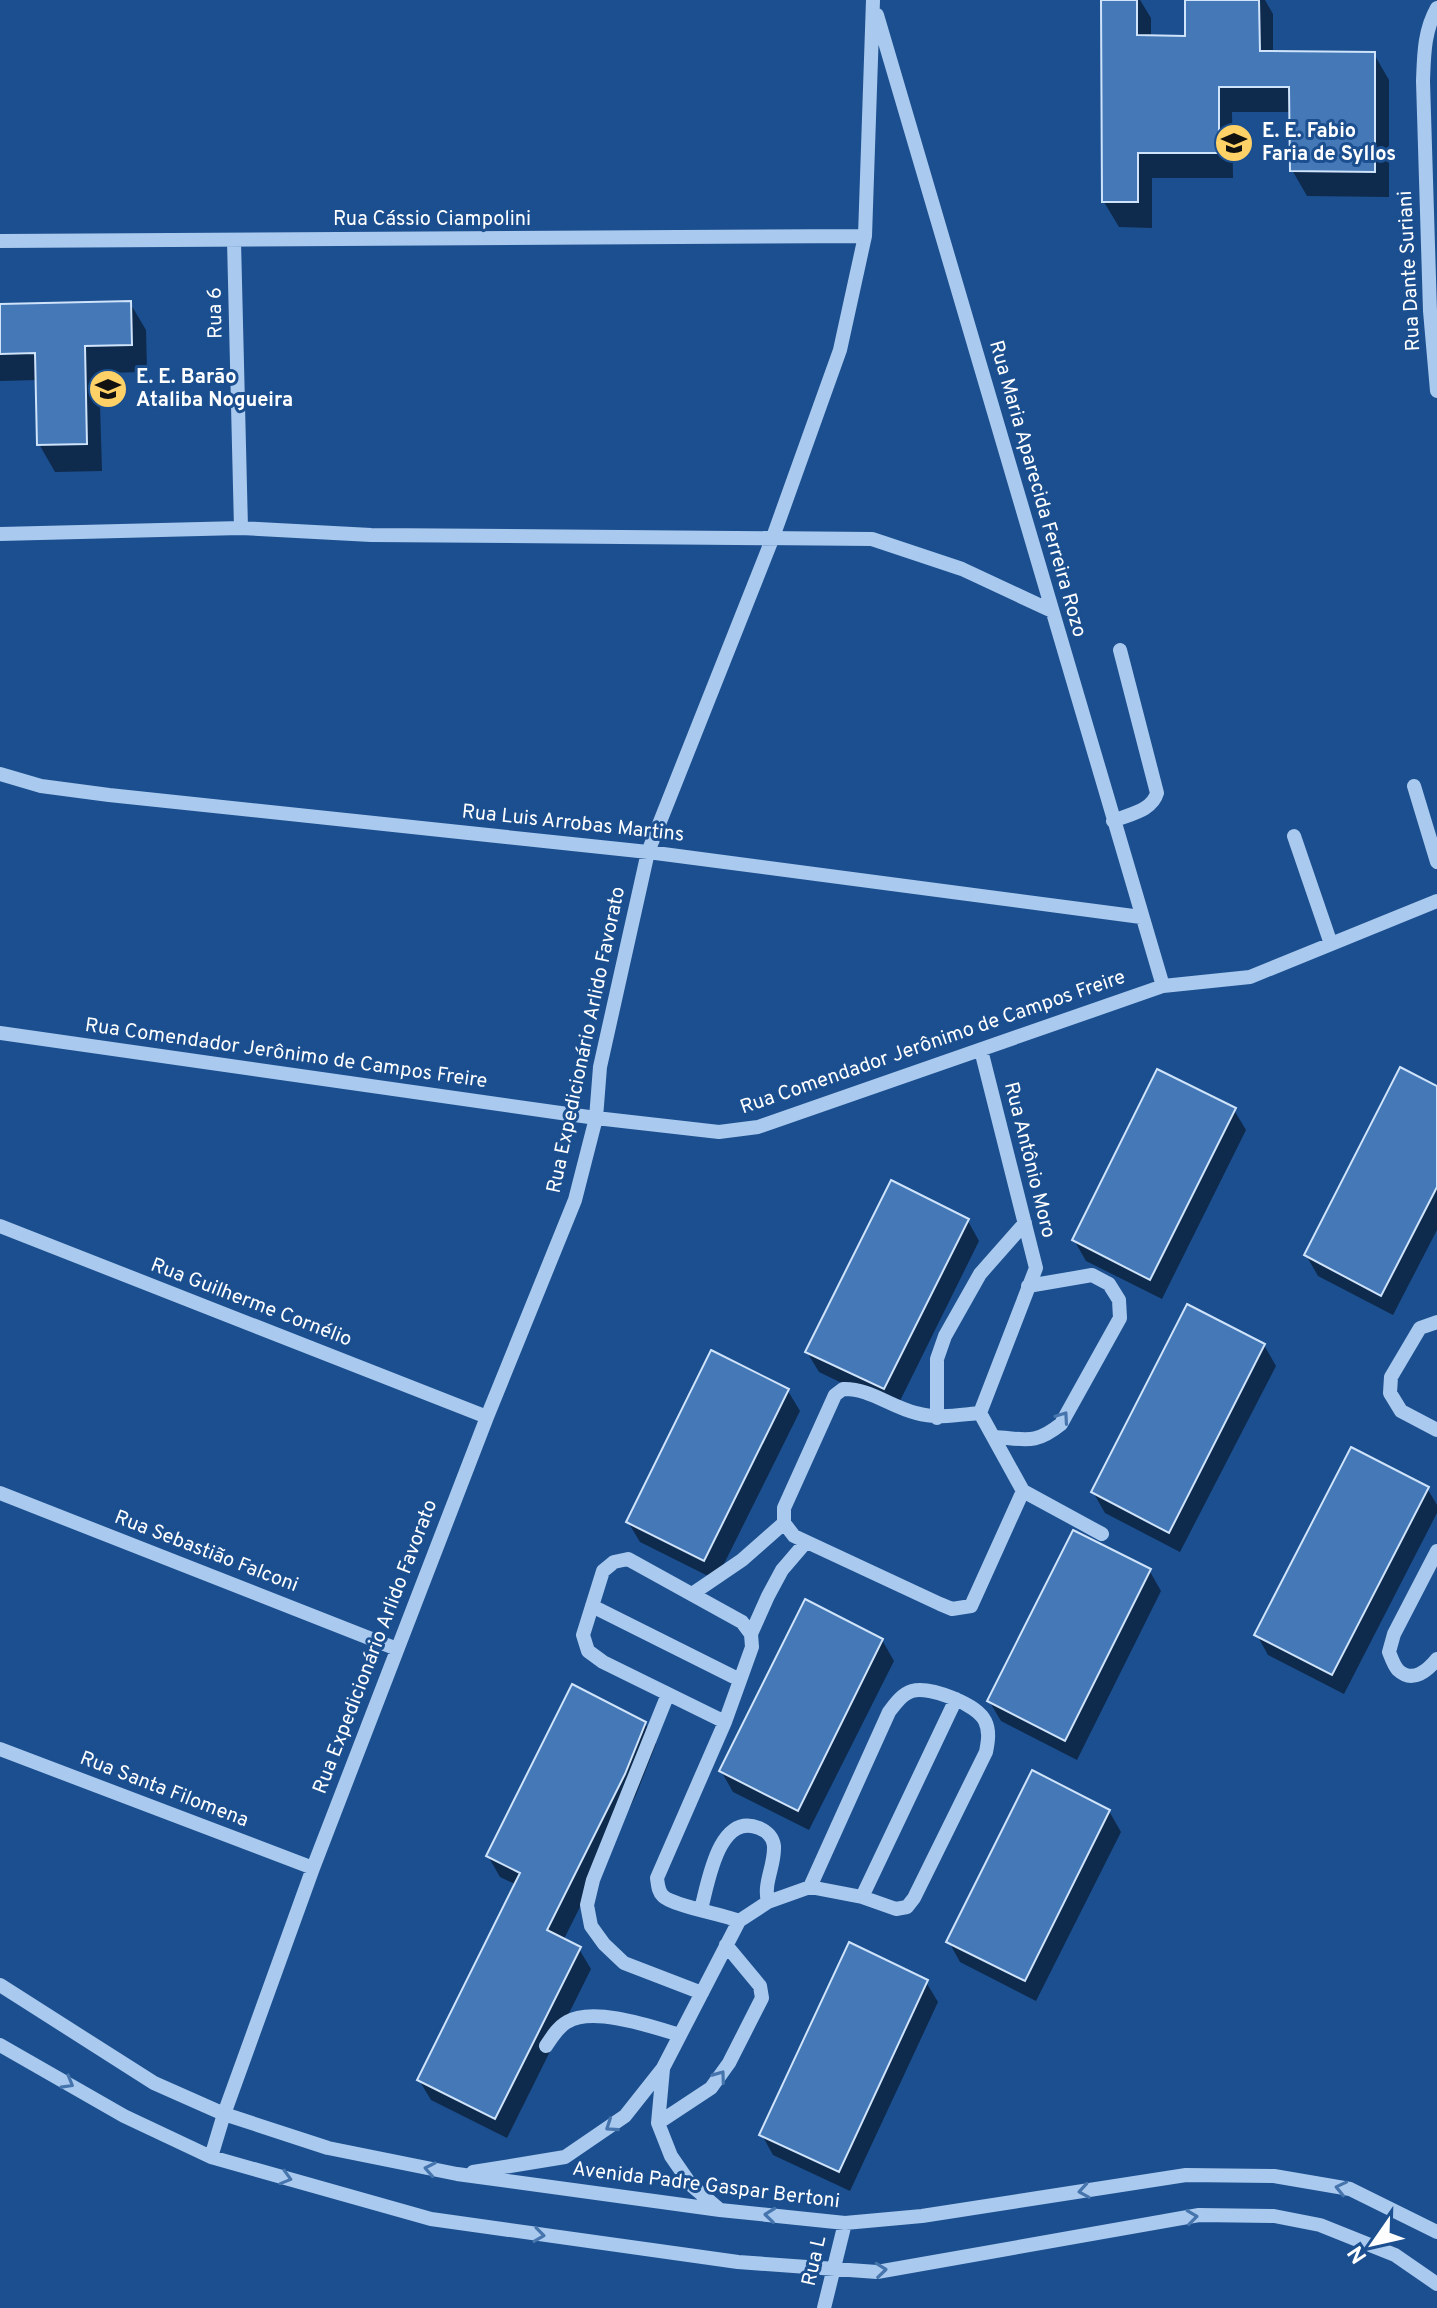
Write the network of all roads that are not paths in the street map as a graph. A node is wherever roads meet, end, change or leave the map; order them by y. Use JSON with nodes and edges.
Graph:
{"nodes":[{"id":1,"x":873,"y":1,"type":"edge"},
{"id":2,"x":1437,"y":8,"type":"edge"},
{"id":3,"x":865,"y":236,"type":"junction"},
{"id":4,"x":0,"y":241,"type":"edge"},
{"id":5,"x":234,"y":241,"type":"junction"},
{"id":6,"x":1433,"y":286,"type":"edge"},
{"id":7,"x":1437,"y":391,"type":"edge"},
{"id":8,"x":241,"y":528,"type":"junction"},
{"id":9,"x":0,"y":534,"type":"edge"},
{"id":10,"x":773,"y":537,"type":"junction"},
{"id":11,"x":1052,"y":611,"type":"junction"},
{"id":12,"x":1120,"y":650,"type":"dead end"},
{"id":13,"x":0,"y":774,"type":"edge"},
{"id":14,"x":1414,"y":786,"type":"dead end"},
{"id":15,"x":1113,"y":821,"type":"junction"},
{"id":16,"x":1294,"y":836,"type":"dead end"},
{"id":17,"x":648,"y":852,"type":"junction"},
{"id":18,"x":1437,"y":862,"type":"edge"},
{"id":19,"x":1437,"y":901,"type":"edge"},
{"id":20,"x":1141,"y":917,"type":"junction"},
{"id":21,"x":1331,"y":944,"type":"junction"},
{"id":22,"x":1163,"y":986,"type":"junction"},
{"id":23,"x":0,"y":1033,"type":"edge"},
{"id":24,"x":981,"y":1050,"type":"junction"},
{"id":25,"x":596,"y":1118,"type":"junction"},
{"id":26,"x":1025,"y":1223,"type":"junction"},
{"id":27,"x":0,"y":1226,"type":"edge"},
{"id":28,"x":1028,"y":1286,"type":"junction"},
{"id":29,"x":1437,"y":1322,"type":"edge"},
{"id":30,"x":980,"y":1413,"type":"junction"},
{"id":31,"x":487,"y":1417,"type":"junction"},
{"id":32,"x":937,"y":1418,"type":"junction"},
{"id":33,"x":1437,"y":1430,"type":"edge"},
{"id":34,"x":994,"y":1437,"type":"junction"},
{"id":35,"x":1023,"y":1491,"type":"junction"},
{"id":36,"x":0,"y":1493,"type":"edge"},
{"id":37,"x":784,"y":1523,"type":"junction"},
{"id":38,"x":1102,"y":1534,"type":"dead end"},
{"id":39,"x":806,"y":1542,"type":"junction"},
{"id":40,"x":1437,"y":1551,"type":"edge"},
{"id":41,"x":692,"y":1594,"type":"junction"},
{"id":42,"x":592,"y":1606,"type":"junction"},
{"id":43,"x":751,"y":1634,"type":"junction"},
{"id":44,"x":397,"y":1649,"type":"junction"},
{"id":45,"x":1437,"y":1659,"type":"edge"},
{"id":46,"x":740,"y":1680,"type":"junction"},
{"id":47,"x":668,"y":1694,"type":"junction"},
{"id":48,"x":956,"y":1699,"type":"junction"},
{"id":49,"x":725,"y":1722,"type":"junction"},
{"id":50,"x":0,"y":1749,"type":"edge"},
{"id":51,"x":313,"y":1868,"type":"junction"},
{"id":52,"x":810,"y":1887,"type":"junction"},
{"id":53,"x":862,"y":1897,"type":"junction"},
{"id":54,"x":768,"y":1902,"type":"junction"},
{"id":55,"x":701,"y":1909,"type":"junction"},
{"id":56,"x":739,"y":1921,"type":"junction"},
{"id":57,"x":726,"y":1945,"type":"junction"},
{"id":58,"x":0,"y":1985,"type":"edge"},
{"id":59,"x":702,"y":1993,"type":"junction"},
{"id":60,"x":680,"y":2035,"type":"junction"},
{"id":61,"x":0,"y":2045,"type":"edge"},
{"id":62,"x":546,"y":2046,"type":"dead end"},
{"id":63,"x":663,"y":2068,"type":"junction"},
{"id":64,"x":224,"y":2114,"type":"junction"},
{"id":65,"x":658,"y":2123,"type":"junction"},
{"id":66,"x":211,"y":2157,"type":"junction"},
{"id":67,"x":457,"y":2174,"type":"junction"},
{"id":68,"x":720,"y":2210,"type":"junction"},
{"id":69,"x":845,"y":2223,"type":"junction"},
{"id":70,"x":1437,"y":2232,"type":"edge"},
{"id":71,"x":833,"y":2270,"type":"junction"},
{"id":72,"x":1437,"y":2284,"type":"edge"},
{"id":73,"x":824,"y":2308,"type":"edge"}],
"edges":[{"from":1,"to":3,"type":"street","name":"Rua Expedicionário Arlido Favorato"},
{"from":1,"to":11,"type":"street","name":"Rua Maria Aparecida Ferreira Rozo"},
{"from":2,"to":6,"type":"street","name":"Rua Dante Suriani"},
{"from":3,"to":5,"type":"street","name":"Rua Cássio Ciampolini"},
{"from":3,"to":10,"type":"street","name":"Rua Expedicionário Arlido Favorato"},
{"from":4,"to":5,"type":"street","name":"Rua Cássio Ciampolini"},
{"from":5,"to":8,"type":"street","name":"Rua 6"},
{"from":6,"to":7,"type":"street","name":"Rua Dante Suriani"},
{"from":8,"to":9,"type":"street"},
{"from":8,"to":10,"type":"street"},
{"from":10,"to":11,"type":"street"},
{"from":10,"to":17,"type":"street","name":"Rua Expedicionário Arlido Favorato"},
{"from":11,"to":15,"type":"street","name":"Rua Maria Aparecida Ferreira Rozo"},
{"from":12,"to":15,"type":"street"},
{"from":13,"to":17,"type":"street","name":"Rua Luis Arrobas Martins"},
{"from":14,"to":18,"type":"street"},
{"from":15,"to":20,"type":"street","name":"Rua Maria Aparecida Ferreira Rozo"},
{"from":16,"to":21,"type":"street"},
{"from":17,"to":20,"type":"street","name":"Rua Luis Arrobas Martins"},
{"from":17,"to":25,"type":"street","name":"Rua Expedicionário Arlido Favorato"},
{"from":19,"to":21,"type":"street","name":"Rua Comendador Jerônimo de Campos Freire"},
{"from":20,"to":22,"type":"street","name":"Rua Maria Aparecida Ferreira Rozo"},
{"from":21,"to":22,"type":"street","name":"Rua Comendador Jerônimo de Campos Freire"},
{"from":22,"to":24,"type":"street","name":"Rua Comendador Jerônimo de Campos Freire"},
{"from":23,"to":25,"type":"street","name":"Rua Comendador Jerônimo de Campos Freire"},
{"from":24,"to":25,"type":"street","name":"Rua Comendador Jerônimo de Campos Freire"},
{"from":24,"to":26,"type":"street","name":"Rua Antônio Moro"},
{"from":25,"to":31,"type":"street","name":"Rua Expedicionário Arlido Favorato"},
{"from":26,"to":28,"type":"street","name":"Rua Antônio Moro"},
{"from":26,"to":32,"type":"street"},
{"from":27,"to":31,"type":"street","name":"Rua Guilherme Cornélio"},
{"from":28,"to":30,"type":"street","name":"Rua Antônio Moro"},
{"from":34,"to":28,"type":"street","one_way":true},
{"from":29,"to":33,"type":"street"},
{"from":30,"to":32,"type":"street"},
{"from":30,"to":34,"type":"street"},
{"from":31,"to":44,"type":"street","name":"Rua Expedicionário Arlido Favorato"},
{"from":32,"to":37,"type":"street"},
{"from":34,"to":35,"type":"street"},
{"from":35,"to":38,"type":"street"},
{"from":35,"to":39,"type":"street"},
{"from":36,"to":44,"type":"street","name":"Rua Sebastião Falconi"},
{"from":37,"to":39,"type":"street"},
{"from":37,"to":41,"type":"street"},
{"from":39,"to":43,"type":"street"},
{"from":40,"to":45,"type":"street"},
{"from":41,"to":42,"type":"street"},
{"from":41,"to":43,"type":"street"},
{"from":42,"to":46,"type":"street"},
{"from":42,"to":47,"type":"street"},
{"from":43,"to":46,"type":"street"},
{"from":44,"to":51,"type":"street","name":"Rua Expedicionário Arlido Favorato"},
{"from":46,"to":49,"type":"street"},
{"from":47,"to":49,"type":"street"},
{"from":47,"to":59,"type":"street"},
{"from":48,"to":52,"type":"street"},
{"from":48,"to":53,"type":"street"},
{"from":48,"to":53,"type":"street"},
{"from":49,"to":55,"type":"street"},
{"from":50,"to":51,"type":"street","name":"Rua Santa Filomena"},
{"from":51,"to":64,"type":"street","name":"Rua Expedicionário Arlido Favorato"},
{"from":52,"to":53,"type":"street"},
{"from":52,"to":54,"type":"street"},
{"from":54,"to":55,"type":"street"},
{"from":54,"to":56,"type":"street"},
{"from":55,"to":56,"type":"street"},
{"from":56,"to":57,"type":"street"},
{"from":57,"to":59,"type":"street"},
{"from":65,"to":57,"type":"street","one_way":true},
{"from":58,"to":64,"type":"street","name":"Avenida Padre Gaspar Bertoni"},
{"from":59,"to":60,"type":"street"},
{"from":60,"to":62,"type":"street"},
{"from":60,"to":63,"type":"street"},
{"from":61,"to":66,"type":"street","one_way":true},
{"from":63,"to":65,"type":"street"},
{"from":63,"to":67,"type":"street","one_way":true},
{"from":64,"to":66,"type":"street","name":"Rua Expedicionário Arlido Favorato"},
{"from":67,"to":64,"type":"street","name":"Avenida Padre Gaspar Bertoni","one_way":true},
{"from":65,"to":68,"type":"street"},
{"from":66,"to":71,"type":"street","one_way":true},
{"from":67,"to":68,"type":"street","name":"Avenida Padre Gaspar Bertoni"},
{"from":69,"to":68,"type":"street","name":"Avenida Padre Gaspar Bertoni","one_way":true},
{"from":70,"to":69,"type":"street","name":"Avenida Padre Gaspar Bertoni","one_way":true},
{"from":69,"to":71,"type":"street","name":"Rua L"},
{"from":71,"to":72,"type":"street","one_way":true},
{"from":71,"to":73,"type":"street","name":"Rua L"}]}
